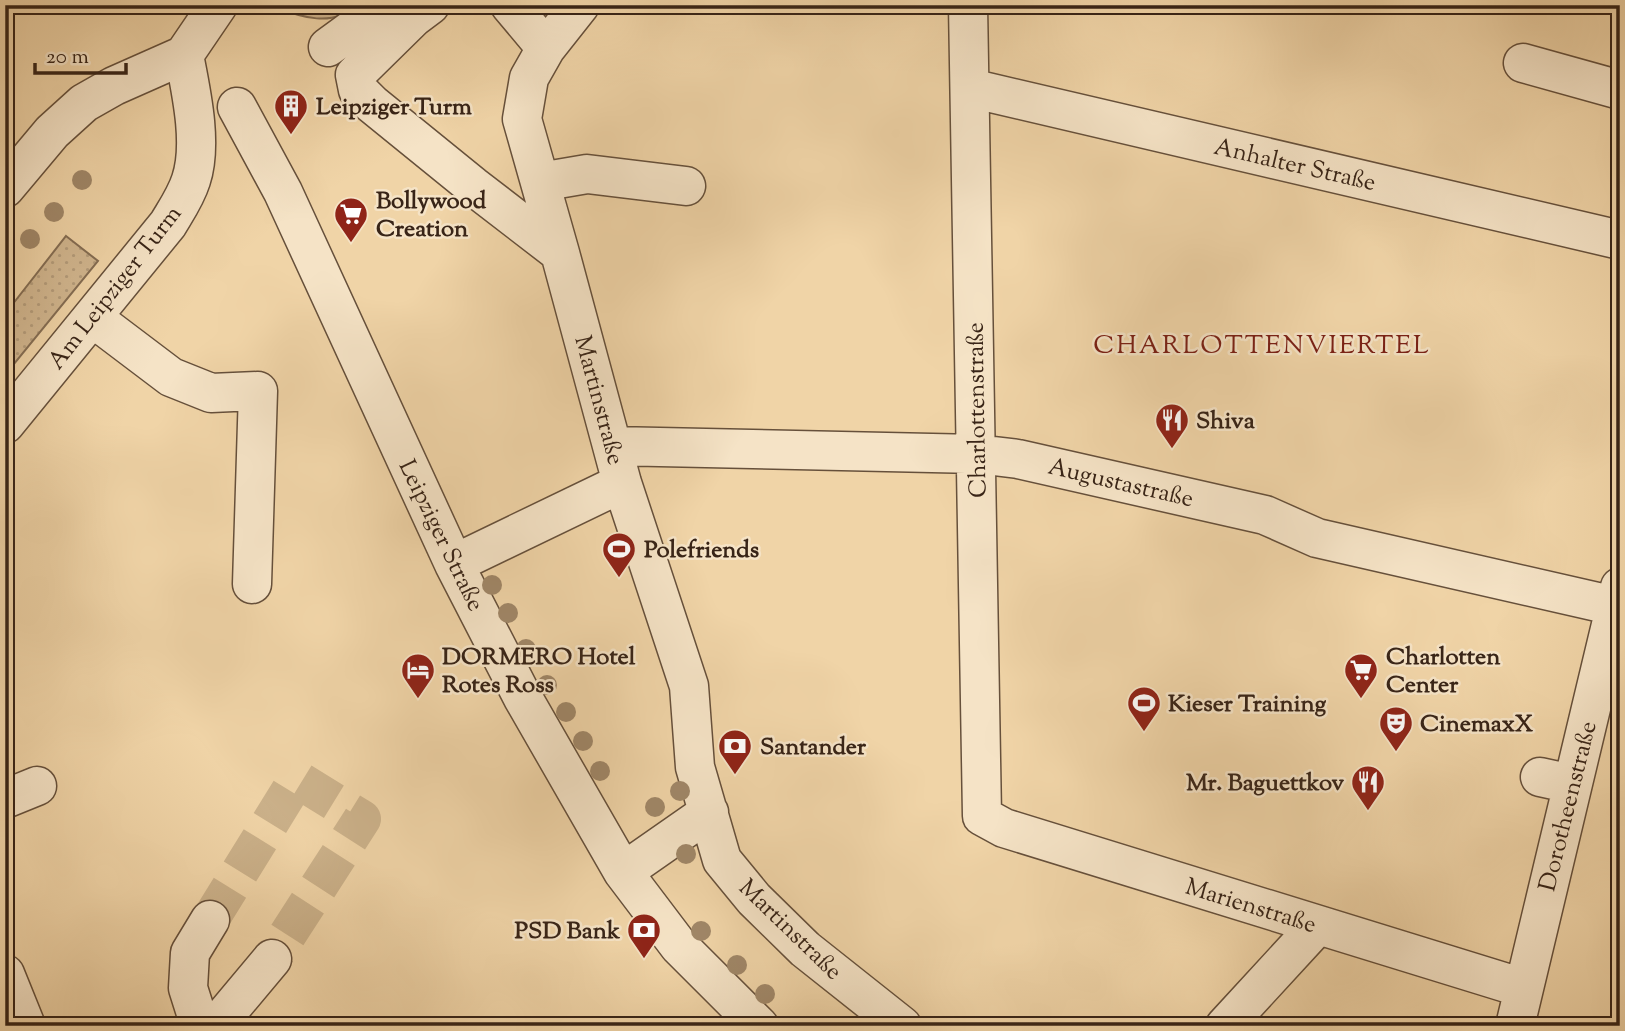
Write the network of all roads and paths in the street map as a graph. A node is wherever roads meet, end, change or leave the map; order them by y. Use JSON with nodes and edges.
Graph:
{"nodes":[{"id":1,"x":218,"y":5,"type":"edge"},
{"id":2,"x":376,"y":5,"type":"edge"},
{"id":3,"x":430,"y":5,"type":"edge"},
{"id":4,"x":510,"y":5,"type":"edge"},
{"id":5,"x":580,"y":5,"type":"edge"},
{"id":6,"x":968,"y":5,"type":"edge"},
{"id":7,"x":328,"y":47,"type":"dead end"},
{"id":8,"x":547,"y":48,"type":"junction"},
{"id":9,"x":184,"y":55,"type":"junction"},
{"id":10,"x":1523,"y":64,"type":"dead end"},
{"id":11,"x":970,"y":88,"type":"junction"},
{"id":12,"x":1620,"y":90,"type":"edge"},
{"id":13,"x":237,"y":107,"type":"dead end"},
{"id":14,"x":540,"y":183,"type":"junction"},
{"id":15,"x":686,"y":186,"type":"dead end"},
{"id":16,"x":5,"y":188,"type":"edge"},
{"id":17,"x":1620,"y":240,"type":"edge"},
{"id":18,"x":560,"y":253,"type":"junction"},
{"id":19,"x":93,"y":318,"type":"junction"},
{"id":20,"x":5,"y":424,"type":"edge"},
{"id":21,"x":613,"y":446,"type":"junction"},
{"id":22,"x":977,"y":454,"type":"junction"},
{"id":23,"x":622,"y":483,"type":"junction"},
{"id":24,"x":454,"y":564,"type":"junction"},
{"id":25,"x":252,"y":584,"type":"dead end"},
{"id":26,"x":1617,"y":596,"type":"edge"},
{"id":27,"x":709,"y":812,"type":"junction"},
{"id":28,"x":982,"y":816,"type":"joint"},
{"id":29,"x":623,"y":872,"type":"junction"},
{"id":30,"x":210,"y":920,"type":"tunnel mouth"},
{"id":31,"x":1317,"y":926,"type":"junction"},
{"id":32,"x":272,"y":959,"type":"tunnel mouth"},
{"id":33,"x":5,"y":974,"type":"edge"},
{"id":34,"x":1523,"y":988,"type":"junction"},
{"id":35,"x":26,"y":1026,"type":"edge"},
{"id":36,"x":200,"y":1026,"type":"edge"},
{"id":37,"x":216,"y":1026,"type":"edge"},
{"id":38,"x":759,"y":1026,"type":"edge"},
{"id":39,"x":902,"y":1026,"type":"edge"},
{"id":40,"x":1225,"y":1026,"type":"edge"},
{"id":41,"x":1515,"y":1026,"type":"edge"}],
"edges":[{"from":1,"to":9,"type":"street"},
{"from":2,"to":7,"type":"street"},
{"from":3,"to":18,"type":"street"},
{"from":4,"to":8,"type":"street"},
{"from":5,"to":8,"type":"street","name":"Martinstraße"},
{"from":6,"to":11,"type":"street","name":"Charlottenstraße"},
{"from":8,"to":14,"type":"street","name":"Martinstraße"},
{"from":9,"to":16,"type":"street"},
{"from":9,"to":19,"type":"street","name":"Am Leipziger Turm"},
{"from":10,"to":12,"type":"street"},
{"from":11,"to":17,"type":"street","name":"Anhalter Straße"},
{"from":11,"to":22,"type":"street","name":"Charlottenstraße"},
{"from":13,"to":24,"type":"street","name":"Leipziger Straße"},
{"from":14,"to":15,"type":"street"},
{"from":14,"to":18,"type":"street","name":"Martinstraße"},
{"from":18,"to":21,"type":"street","name":"Martinstraße"},
{"from":19,"to":20,"type":"street","name":"Am Leipziger Turm"},
{"from":19,"to":25,"type":"street"},
{"from":21,"to":22,"type":"street","name":"Augustastraße"},
{"from":21,"to":23,"type":"street","name":"Martinstraße"},
{"from":22,"to":26,"type":"street","name":"Augustastraße"},
{"from":22,"to":28,"type":"street","name":"Charlottenstraße"},
{"from":23,"to":24,"type":"street"},
{"from":23,"to":27,"type":"street","name":"Martinstraße"},
{"from":24,"to":29,"type":"street","name":"Leipziger Straße"},
{"from":26,"to":34,"type":"street","name":"Dorotheenstraße"},
{"from":27,"to":29,"type":"street"},
{"from":27,"to":39,"type":"street","name":"Martinstraße"},
{"from":28,"to":31,"type":"street","name":"Marienstraße"},
{"from":29,"to":38,"type":"street","name":"Leipziger Straße"},
{"from":30,"to":36,"type":"street"},
{"from":31,"to":34,"type":"street","name":"Marienstraße"},
{"from":31,"to":40,"type":"street"},
{"from":32,"to":37,"type":"street"},
{"from":33,"to":35,"type":"street"},
{"from":34,"to":41,"type":"street","name":"Dorotheenstraße"}]}
